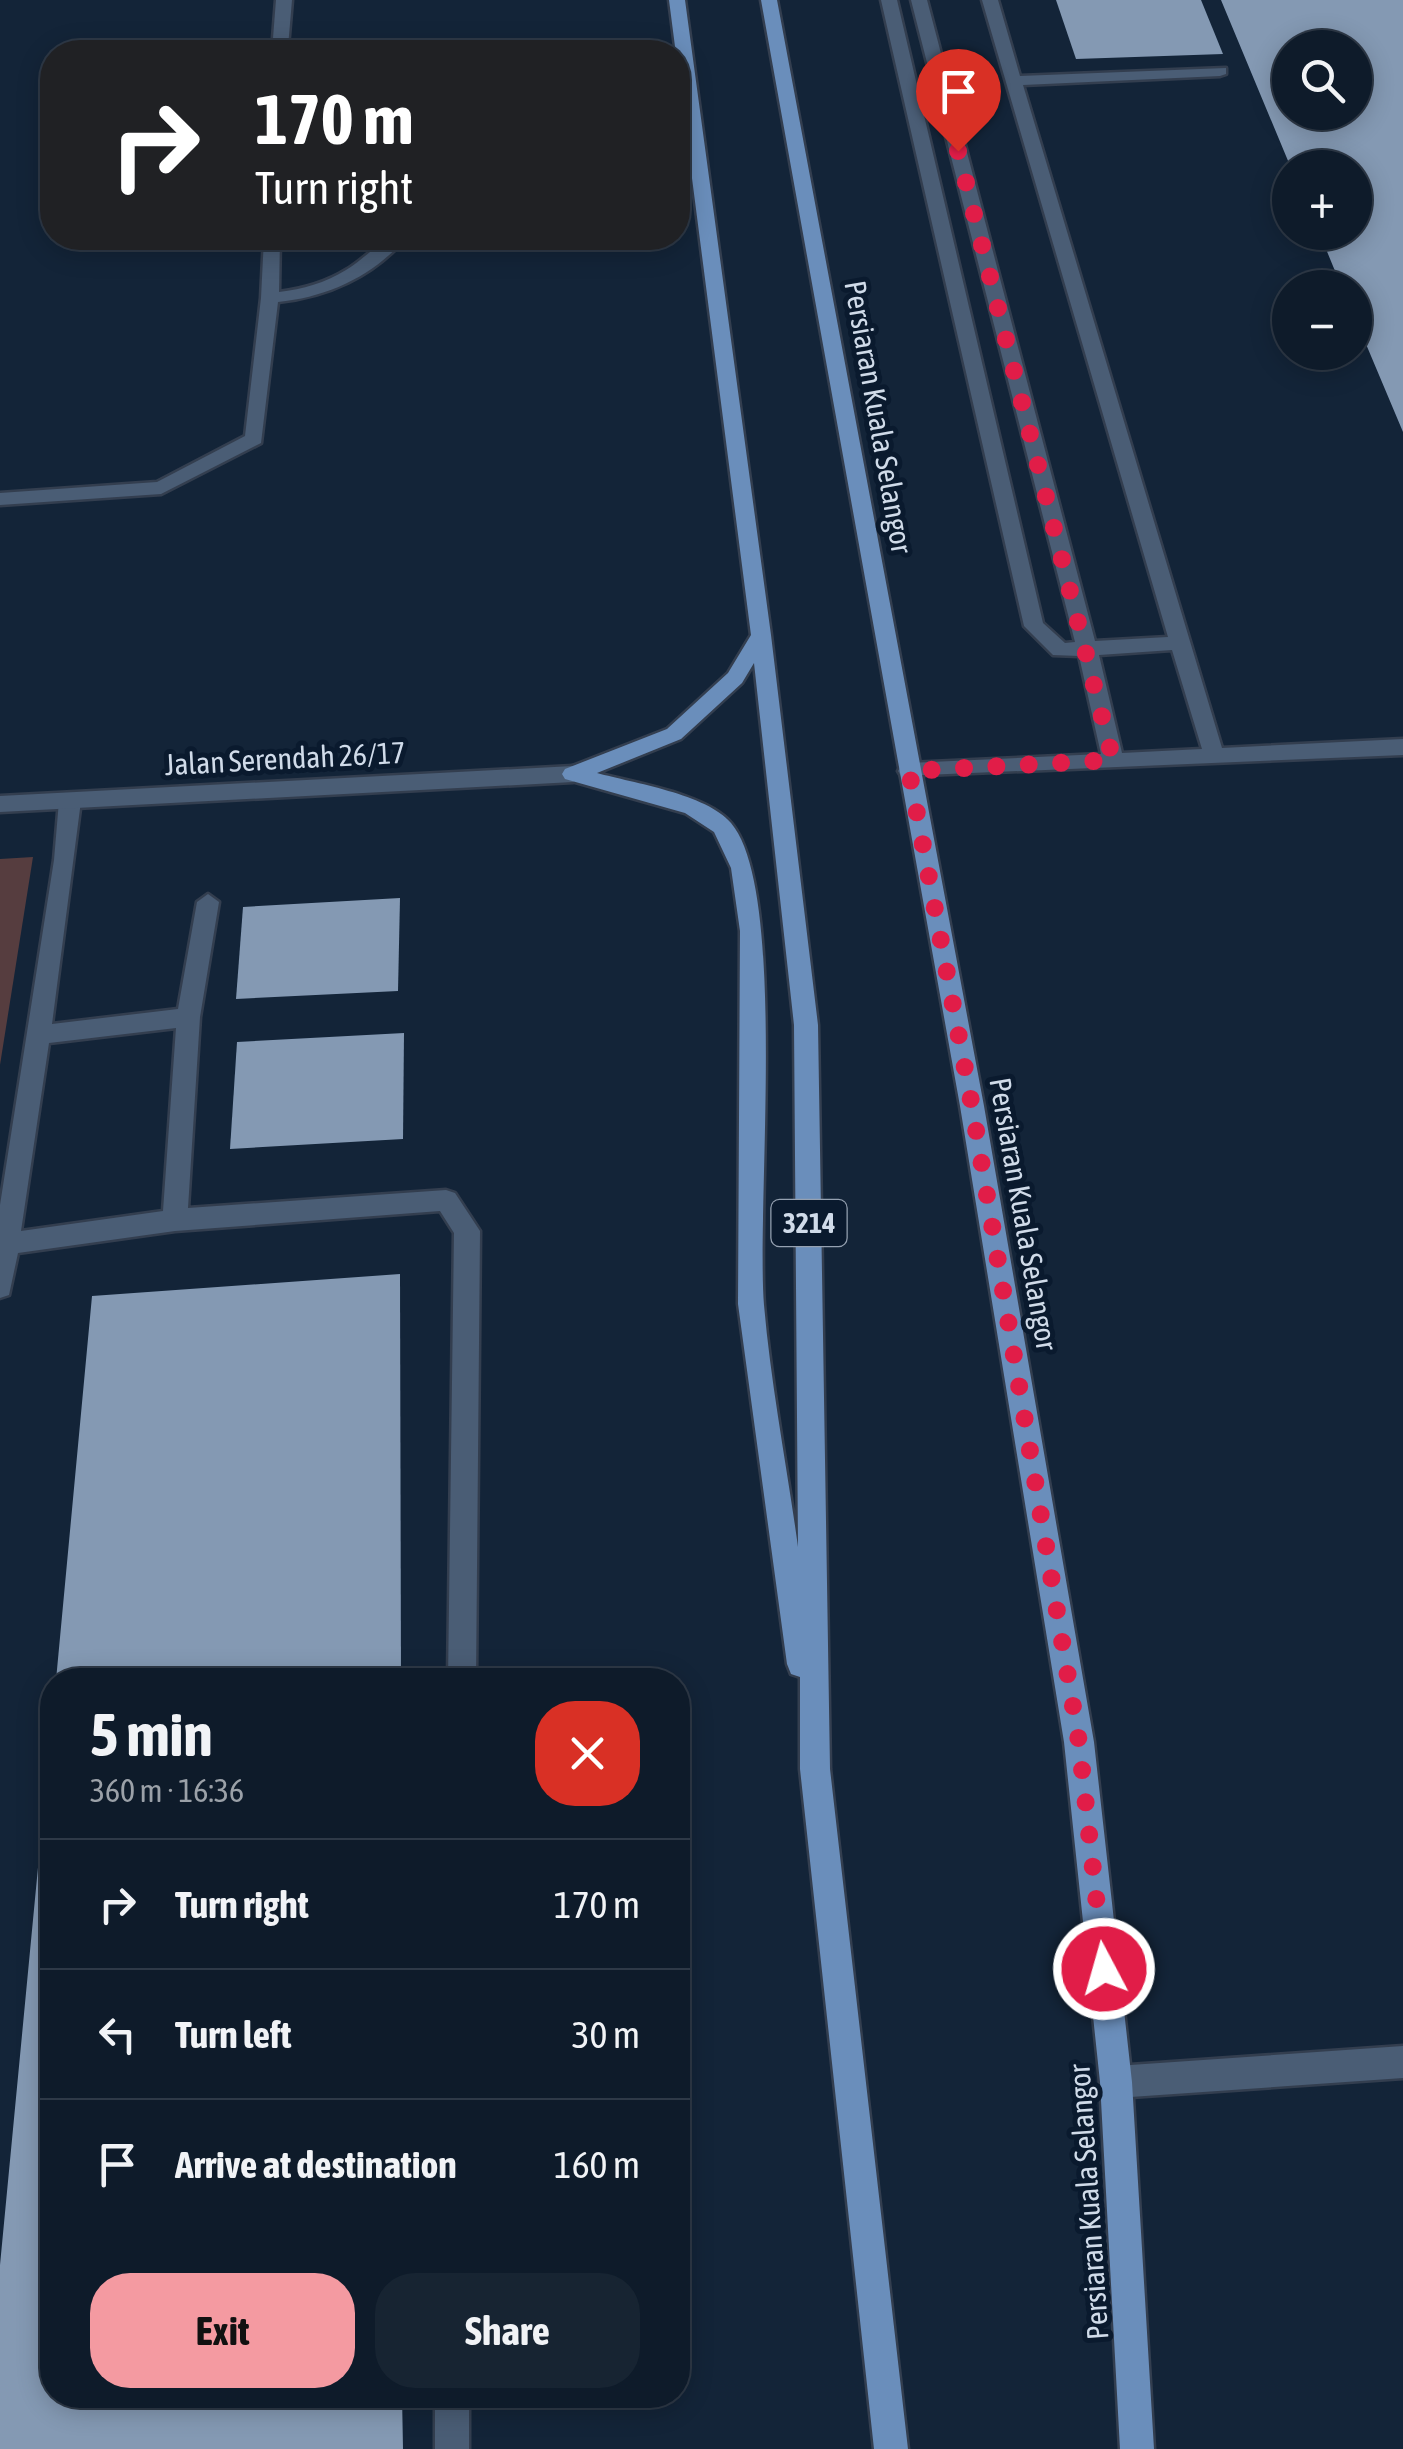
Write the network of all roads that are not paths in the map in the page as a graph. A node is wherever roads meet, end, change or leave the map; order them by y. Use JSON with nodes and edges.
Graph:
{"nodes":[{"id":1,"x":284,"y":0,"type":"edge"},
{"id":2,"x":677,"y":0,"type":"edge"},
{"id":3,"x":769,"y":0,"type":"edge"},
{"id":4,"x":889,"y":0,"type":"edge"},
{"id":5,"x":920,"y":0,"type":"edge"},
{"id":6,"x":990,"y":0,"type":"edge"},
{"id":7,"x":282,"y":40,"type":"edge"},
{"id":8,"x":680,"y":40,"type":"edge"},
{"id":9,"x":1220,"y":71,"type":"dead end"},
{"id":10,"x":1014,"y":81,"type":"junction"},
{"id":11,"x":690,"y":177,"type":"edge"},
{"id":12,"x":272,"y":250,"type":"edge"},
{"id":13,"x":385,"y":250,"type":"edge"},
{"id":14,"x":270,"y":298,"type":"junction"},
{"id":15,"x":0,"y":498,"type":"edge"},
{"id":16,"x":761,"y":635,"type":"junction"},
{"id":17,"x":1180,"y":643,"type":"junction"},
{"id":18,"x":1087,"y":649,"type":"junction"},
{"id":19,"x":1403,"y":746,"type":"edge"},
{"id":20,"x":1214,"y":756,"type":"junction"},
{"id":21,"x":1113,"y":760,"type":"junction"},
{"id":22,"x":909,"y":771,"type":"junction"},
{"id":23,"x":574,"y":774,"type":"junction"},
{"id":24,"x":70,"y":801,"type":"junction"},
{"id":25,"x":0,"y":804,"type":"edge"},
{"id":26,"x":208,"y":902,"type":"dead end"},
{"id":27,"x":188,"y":1016,"type":"junction"},
{"id":28,"x":38,"y":1035,"type":"junction"},
{"id":29,"x":175,"y":1220,"type":"junction"},
{"id":30,"x":6,"y":1244,"type":"junction"},
{"id":31,"x":0,"y":1287,"type":"edge"},
{"id":32,"x":462,"y":1668,"type":"edge"},
{"id":33,"x":816,"y":1768,"type":"junction"},
{"id":34,"x":1403,"y":2062,"type":"edge"},
{"id":35,"x":1116,"y":2082,"type":"junction"},
{"id":36,"x":452,"y":2408,"type":"edge"},
{"id":37,"x":452,"y":2449,"type":"edge"},
{"id":38,"x":891,"y":2449,"type":"edge"},
{"id":39,"x":1137,"y":2449,"type":"edge"}],
"edges":[{"from":1,"to":7,"type":"street"},
{"from":2,"to":8,"type":"main road","number":"3214"},
{"from":3,"to":22,"type":"main road","name":"Persiaran Kuala Selangor"},
{"from":4,"to":18,"type":"street"},
{"from":5,"to":18,"type":"street"},
{"from":6,"to":10,"type":"street"},
{"from":9,"to":10,"type":"street"},
{"from":10,"to":17,"type":"street"},
{"from":11,"to":16,"type":"main road","number":"3214"},
{"from":12,"to":14,"type":"street"},
{"from":13,"to":14,"type":"street"},
{"from":14,"to":15,"type":"street"},
{"from":16,"to":23,"type":"main road"},
{"from":16,"to":33,"type":"main road","number":"3214"},
{"from":17,"to":18,"type":"street"},
{"from":17,"to":20,"type":"street"},
{"from":18,"to":21,"type":"street"},
{"from":19,"to":20,"type":"street"},
{"from":20,"to":21,"type":"street"},
{"from":21,"to":22,"type":"street"},
{"from":22,"to":35,"type":"main road","name":"Persiaran Kuala Selangor"},
{"from":23,"to":24,"type":"street","name":"Jalan Serendah 26/17"},
{"from":23,"to":33,"type":"main road"},
{"from":24,"to":25,"type":"street","name":"Jalan Serendah 26/17"},
{"from":24,"to":28,"type":"street"},
{"from":26,"to":27,"type":"street"},
{"from":27,"to":28,"type":"street"},
{"from":27,"to":29,"type":"street"},
{"from":28,"to":30,"type":"street"},
{"from":29,"to":30,"type":"street"},
{"from":29,"to":32,"type":"street"},
{"from":30,"to":31,"type":"street"},
{"from":33,"to":38,"type":"main road","number":"3214"},
{"from":34,"to":35,"type":"street"},
{"from":35,"to":39,"type":"main road","name":"Persiaran Kuala Selangor"},
{"from":36,"to":37,"type":"street"}]}
